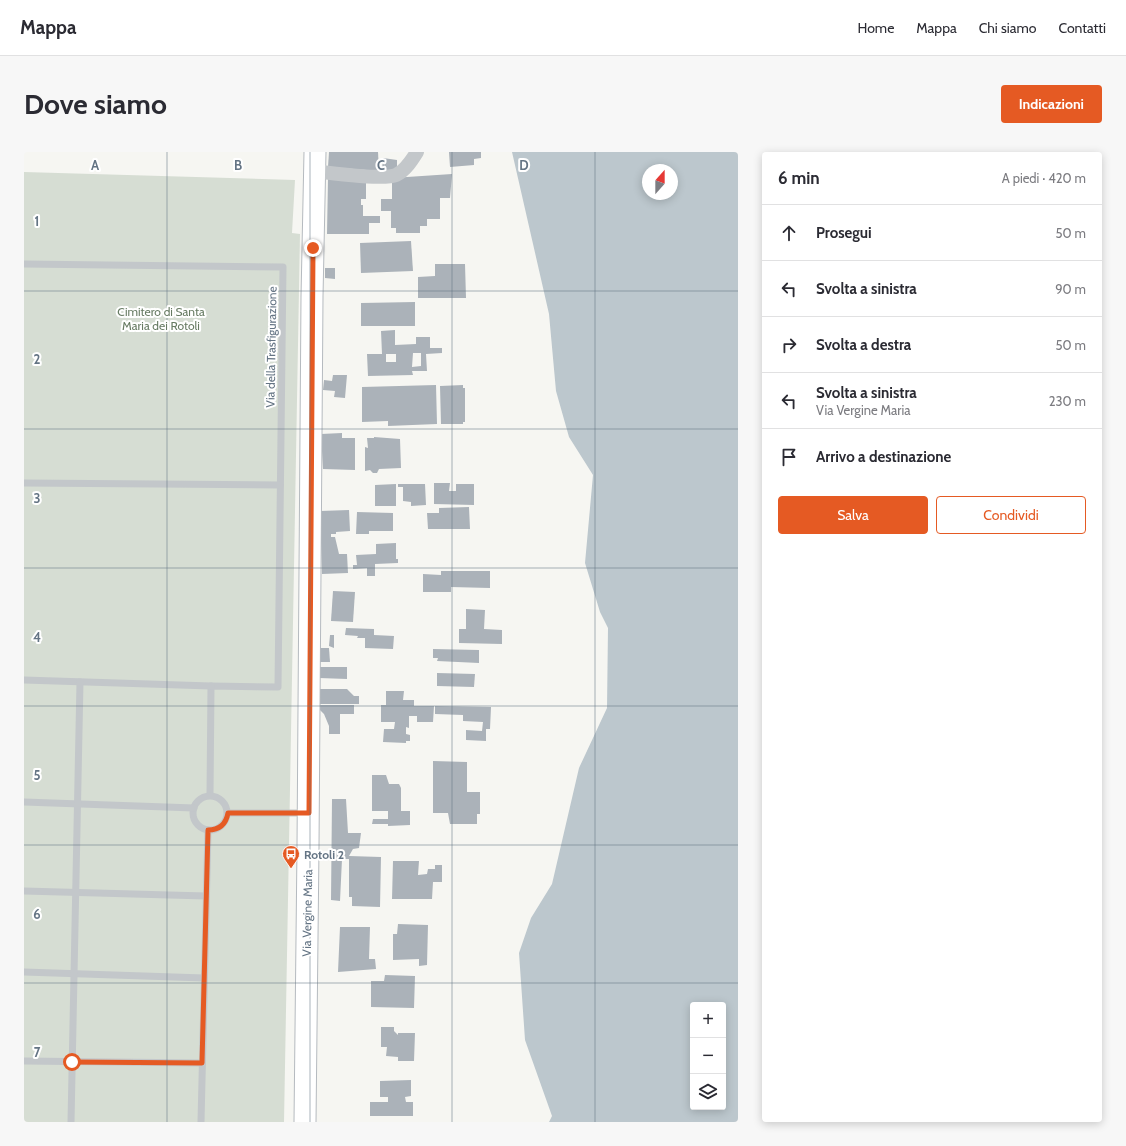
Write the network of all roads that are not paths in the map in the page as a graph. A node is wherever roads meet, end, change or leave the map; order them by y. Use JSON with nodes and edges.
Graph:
{"nodes":[{"id":1,"x":417,"y":152,"type":"edge"},
{"id":2,"x":315,"y":162,"type":"edge"},
{"id":3,"x":24,"y":264,"type":"edge"},
{"id":4,"x":24,"y":483,"type":"edge"},
{"id":5,"x":280,"y":485,"type":"junction"},
{"id":6,"x":24,"y":680,"type":"edge"},
{"id":7,"x":80,"y":682,"type":"junction"},
{"id":8,"x":211,"y":686,"type":"junction"},
{"id":9,"x":210,"y":795,"type":"junction"},
{"id":10,"x":24,"y":802,"type":"edge"},
{"id":11,"x":77,"y":804,"type":"junction"},
{"id":12,"x":194,"y":808,"type":"junction"},
{"id":13,"x":228,"y":813,"type":"junction"},
{"id":14,"x":309,"y":813,"type":"junction"},
{"id":15,"x":208,"y":830,"type":"junction"},
{"id":16,"x":24,"y":891,"type":"edge"},
{"id":17,"x":75,"y":893,"type":"junction"},
{"id":18,"x":206,"y":896,"type":"junction"},
{"id":19,"x":24,"y":972,"type":"edge"},
{"id":20,"x":74,"y":974,"type":"junction"},
{"id":21,"x":204,"y":978,"type":"junction"},
{"id":22,"x":24,"y":1061,"type":"edge"},
{"id":23,"x":72,"y":1062,"type":"junction"},
{"id":24,"x":202,"y":1063,"type":"junction"},
{"id":25,"x":71,"y":1122,"type":"edge"},
{"id":26,"x":201,"y":1122,"type":"edge"},
{"id":27,"x":305,"y":1122,"type":"edge"}],
"edges":[{"from":1,"to":2,"type":"street"},
{"from":2,"to":14,"type":"main road","name":"Via Vergine Maria"},
{"from":3,"to":5,"type":"lane","name":"Via della Trasfigurazione"},
{"from":4,"to":5,"type":"lane"},
{"from":5,"to":8,"type":"lane","name":"Via della Trasfigurazione"},
{"from":6,"to":7,"type":"lane"},
{"from":7,"to":8,"type":"lane"},
{"from":7,"to":11,"type":"lane"},
{"from":8,"to":9,"type":"lane"},
{"from":9,"to":12,"type":"lane"},
{"from":9,"to":13,"type":"lane"},
{"from":10,"to":11,"type":"lane"},
{"from":11,"to":12,"type":"lane"},
{"from":11,"to":17,"type":"lane"},
{"from":12,"to":15,"type":"lane"},
{"from":13,"to":14,"type":"lane"},
{"from":13,"to":15,"type":"lane"},
{"from":14,"to":27,"type":"main road","name":"Via Vergine Maria"},
{"from":15,"to":18,"type":"lane"},
{"from":16,"to":17,"type":"lane"},
{"from":17,"to":18,"type":"lane"},
{"from":17,"to":20,"type":"lane"},
{"from":18,"to":21,"type":"lane"},
{"from":19,"to":20,"type":"lane"},
{"from":20,"to":21,"type":"lane"},
{"from":20,"to":23,"type":"lane"},
{"from":21,"to":24,"type":"lane"},
{"from":22,"to":23,"type":"lane"},
{"from":23,"to":24,"type":"lane"},
{"from":23,"to":25,"type":"lane"},
{"from":24,"to":26,"type":"lane"}]}
